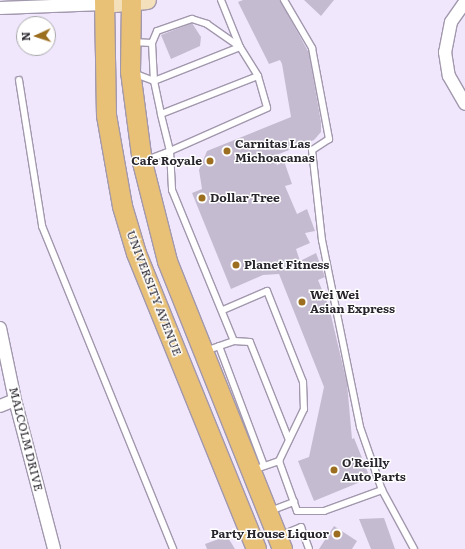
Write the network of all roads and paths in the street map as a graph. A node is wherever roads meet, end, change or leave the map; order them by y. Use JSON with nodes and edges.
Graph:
{"nodes":[{"id":1,"x":221,"y":0,"type":"edge"},
{"id":2,"x":284,"y":0,"type":"edge"},
{"id":3,"x":137,"y":1,"type":"edge"},
{"id":4,"x":104,"y":2,"type":"edge"},
{"id":5,"x":465,"y":2,"type":"edge"},
{"id":6,"x":18,"y":3,"type":"edge"},
{"id":7,"x":48,"y":3,"type":"edge"},
{"id":8,"x":0,"y":8,"type":"edge"},
{"id":9,"x":131,"y":42,"type":"junction"},
{"id":10,"x":152,"y":43,"type":"junction"},
{"id":11,"x":240,"y":47,"type":"junction"},
{"id":12,"x":130,"y":71,"type":"junction"},
{"id":13,"x":258,"y":76,"type":"junction"},
{"id":14,"x":19,"y":80,"type":"dead end"},
{"id":15,"x":154,"y":81,"type":"junction"},
{"id":16,"x":465,"y":104,"type":"edge"},
{"id":17,"x":161,"y":114,"type":"junction"},
{"id":18,"x":170,"y":151,"type":"junction"},
{"id":19,"x":142,"y":162,"type":"junction"},
{"id":20,"x":223,"y":310,"type":"junction"},
{"id":21,"x":0,"y":328,"type":"edge"},
{"id":22,"x":234,"y":341,"type":"junction"},
{"id":23,"x":211,"y":349,"type":"junction"},
{"id":24,"x":15,"y":400,"type":"junction"},
{"id":25,"x":0,"y":406,"type":"edge"},
{"id":26,"x":289,"y":440,"type":"junction"},
{"id":27,"x":279,"y":460,"type":"junction"},
{"id":28,"x":257,"y":468,"type":"junction"},
{"id":29,"x":382,"y":490,"type":"junction"},
{"id":30,"x":294,"y":502,"type":"junction"},
{"id":31,"x":267,"y":512,"type":"junction"},
{"id":32,"x":279,"y":543,"type":"edge"},
{"id":33,"x":54,"y":549,"type":"edge"},
{"id":34,"x":173,"y":549,"type":"edge"},
{"id":35,"x":256,"y":549,"type":"edge"},
{"id":36,"x":309,"y":549,"type":"edge"},
{"id":37,"x":414,"y":549,"type":"edge"}],
"edges":[{"from":1,"to":11,"type":"lane"},
{"from":2,"to":29,"type":"lane"},
{"from":3,"to":4,"type":"street"},
{"from":3,"to":9,"type":"main road","name":"UNIVERSITY AVENUE"},
{"from":4,"to":7,"type":"street"},
{"from":4,"to":35,"type":"main road","name":"UNIVERSITY AVENUE"},
{"from":5,"to":16,"type":"street"},
{"from":6,"to":7,"type":"street"},
{"from":6,"to":8,"type":"street"},
{"from":9,"to":10,"type":"lane"},
{"from":9,"to":12,"type":"main road","name":"UNIVERSITY AVENUE"},
{"from":10,"to":11,"type":"lane"},
{"from":10,"to":15,"type":"lane"},
{"from":11,"to":13,"type":"lane"},
{"from":11,"to":15,"type":"lane"},
{"from":12,"to":15,"type":"lane"},
{"from":12,"to":19,"type":"main road","name":"UNIVERSITY AVENUE"},
{"from":13,"to":17,"type":"lane"},
{"from":13,"to":18,"type":"lane"},
{"from":14,"to":34,"type":"lane"},
{"from":15,"to":17,"type":"lane"},
{"from":17,"to":18,"type":"lane"},
{"from":18,"to":19,"type":"lane"},
{"from":18,"to":20,"type":"lane"},
{"from":19,"to":23,"type":"main road","name":"UNIVERSITY AVENUE"},
{"from":20,"to":22,"type":"lane"},
{"from":20,"to":26,"type":"lane"},
{"from":21,"to":24,"type":"street","name":"MALCOLM DRIVE"},
{"from":22,"to":23,"type":"lane"},
{"from":22,"to":26,"type":"lane"},
{"from":23,"to":28,"type":"main road","name":"UNIVERSITY AVENUE"},
{"from":24,"to":25,"type":"street"},
{"from":24,"to":33,"type":"street","name":"MALCOLM DRIVE"},
{"from":26,"to":27,"type":"lane"},
{"from":27,"to":28,"type":"lane"},
{"from":27,"to":30,"type":"lane"},
{"from":28,"to":31,"type":"main road","name":"UNIVERSITY AVENUE"},
{"from":29,"to":30,"type":"lane"},
{"from":29,"to":37,"type":"lane"},
{"from":30,"to":31,"type":"lane"},
{"from":31,"to":32,"type":"main road","name":"UNIVERSITY AVENUE"},
{"from":32,"to":36,"type":"lane"}]}
